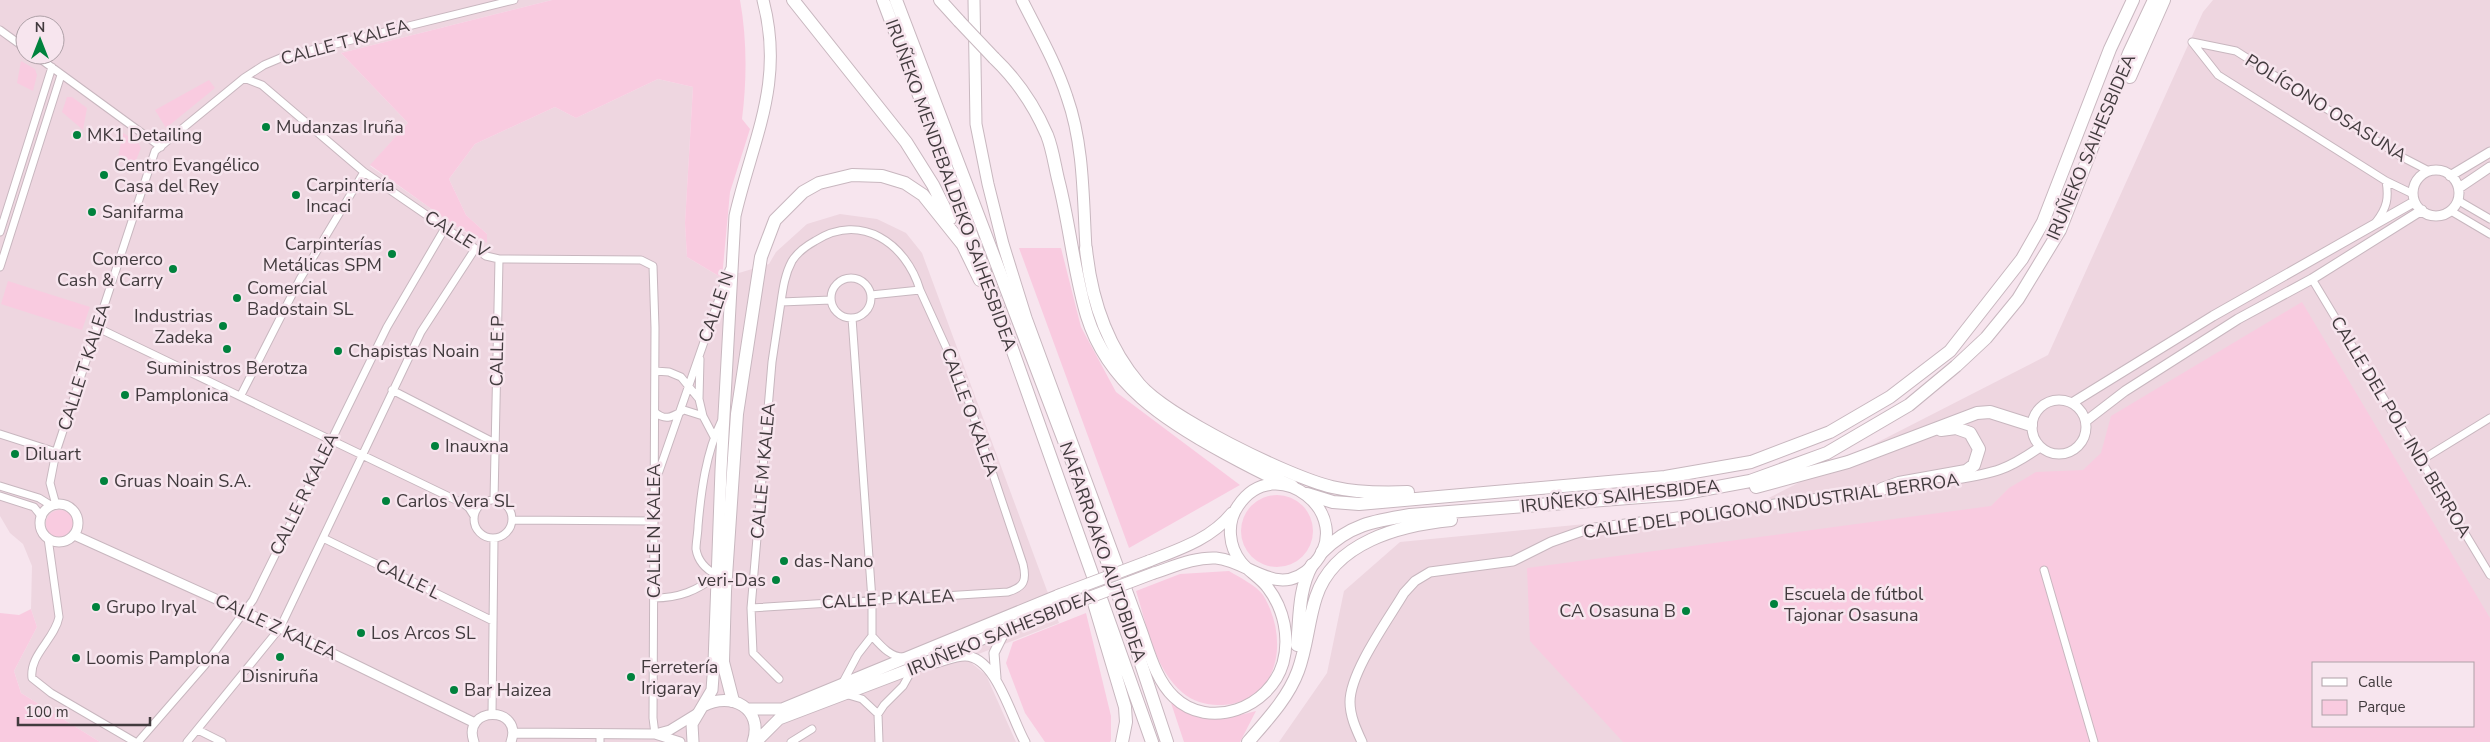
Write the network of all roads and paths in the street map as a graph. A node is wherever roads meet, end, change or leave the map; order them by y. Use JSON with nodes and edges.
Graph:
{"nodes":[{"id":1,"x":514,"y":0,"type":"edge"},
{"id":2,"x":763,"y":0,"type":"edge"},
{"id":3,"x":793,"y":0,"type":"edge"},
{"id":4,"x":883,"y":0,"type":"edge"},
{"id":5,"x":896,"y":0,"type":"edge"},
{"id":6,"x":940,"y":0,"type":"edge"},
{"id":7,"x":974,"y":0,"type":"edge"},
{"id":8,"x":1022,"y":0,"type":"edge"},
{"id":9,"x":2133,"y":0,"type":"edge"},
{"id":10,"x":2154,"y":0,"type":"edge"},
{"id":11,"x":2164,"y":0,"type":"edge"},
{"id":12,"x":0,"y":30,"type":"edge"},
{"id":13,"x":15,"y":41,"type":"edge"},
{"id":14,"x":49,"y":65,"type":"edge"},
{"id":15,"x":52,"y":67,"type":"junction"},
{"id":16,"x":61,"y":75,"type":"junction"},
{"id":17,"x":244,"y":78,"type":"junction"},
{"id":18,"x":2094,"y":146,"type":"junction"},
{"id":19,"x":161,"y":147,"type":"junction"},
{"id":20,"x":2490,"y":152,"type":"edge"},
{"id":21,"x":2490,"y":168,"type":"edge"},
{"id":22,"x":2429,"y":171,"type":"junction"},
{"id":23,"x":364,"y":172,"type":"junction"},
{"id":24,"x":2450,"y":176,"type":"junction"},
{"id":25,"x":2386,"y":181,"type":"junction"},
{"id":26,"x":2459,"y":188,"type":"junction"},
{"id":27,"x":2414,"y":198,"type":"junction"},
{"id":28,"x":2459,"y":201,"type":"junction"},
{"id":29,"x":2422,"y":210,"type":"junction"},
{"id":30,"x":2451,"y":211,"type":"junction"},
{"id":31,"x":2490,"y":219,"type":"edge"},
{"id":32,"x":2374,"y":224,"type":"junction"},
{"id":33,"x":446,"y":228,"type":"junction"},
{"id":34,"x":0,"y":232,"type":"edge"},
{"id":35,"x":2490,"y":234,"type":"edge"},
{"id":36,"x":963,"y":246,"type":"junction"},
{"id":37,"x":474,"y":249,"type":"junction"},
{"id":38,"x":1080,"y":251,"type":"junction"},
{"id":39,"x":499,"y":259,"type":"junction"},
{"id":40,"x":732,"y":260,"type":"junction"},
{"id":41,"x":0,"y":267,"type":"edge"},
{"id":42,"x":2312,"y":279,"type":"junction"},
{"id":43,"x":920,"y":290,"type":"junction"},
{"id":44,"x":871,"y":296,"type":"junction"},
{"id":45,"x":831,"y":300,"type":"junction"},
{"id":46,"x":781,"y":302,"type":"junction"},
{"id":47,"x":852,"y":318,"type":"junction"},
{"id":48,"x":1026,"y":318,"type":"junction"},
{"id":49,"x":96,"y":327,"type":"junction"},
{"id":50,"x":655,"y":328,"type":"joint"},
{"id":51,"x":700,"y":354,"type":"junction"},
{"id":52,"x":1034,"y":364,"type":"junction"},
{"id":53,"x":1018,"y":369,"type":"junction"},
{"id":54,"x":655,"y":371,"type":"junction"},
{"id":55,"x":688,"y":386,"type":"junction"},
{"id":56,"x":392,"y":390,"type":"junction"},
{"id":57,"x":241,"y":395,"type":"junction"},
{"id":58,"x":699,"y":399,"type":"junction"},
{"id":59,"x":2072,"y":402,"type":"junction"},
{"id":60,"x":655,"y":412,"type":"junction"},
{"id":61,"x":678,"y":413,"type":"junction"},
{"id":62,"x":725,"y":415,"type":"junction"},
{"id":63,"x":703,"y":416,"type":"junction"},
{"id":64,"x":2490,"y":418,"type":"edge"},
{"id":65,"x":2086,"y":421,"type":"junction"},
{"id":66,"x":2031,"y":425,"type":"junction"},
{"id":67,"x":0,"y":434,"type":"edge"},
{"id":68,"x":714,"y":437,"type":"junction"},
{"id":69,"x":331,"y":438,"type":"junction"},
{"id":70,"x":1912,"y":439,"type":"junction"},
{"id":71,"x":495,"y":443,"type":"junction"},
{"id":72,"x":2040,"y":447,"type":"junction"},
{"id":73,"x":56,"y":452,"type":"junction"},
{"id":74,"x":364,"y":454,"type":"junction"},
{"id":75,"x":2420,"y":461,"type":"junction"},
{"id":76,"x":655,"y":484,"type":"junction"},
{"id":77,"x":0,"y":486,"type":"edge"},
{"id":78,"x":1292,"y":486,"type":"junction"},
{"id":79,"x":1517,"y":490,"type":"junction"},
{"id":80,"x":1882,"y":490,"type":"junction"},
{"id":81,"x":1307,"y":494,"type":"junction"},
{"id":82,"x":0,"y":496,"type":"edge"},
{"id":83,"x":494,"y":500,"type":"junction"},
{"id":84,"x":1610,"y":500,"type":"junction"},
{"id":85,"x":1566,"y":503,"type":"junction"},
{"id":86,"x":54,"y":505,"type":"junction"},
{"id":87,"x":1238,"y":506,"type":"junction"},
{"id":88,"x":474,"y":516,"type":"junction"},
{"id":89,"x":42,"y":517,"type":"junction"},
{"id":90,"x":513,"y":520,"type":"junction"},
{"id":91,"x":654,"y":521,"type":"junction"},
{"id":92,"x":74,"y":535,"type":"junction"},
{"id":93,"x":48,"y":538,"type":"junction"},
{"id":94,"x":324,"y":538,"type":"junction"},
{"id":95,"x":494,"y":539,"type":"junction"},
{"id":96,"x":1322,"y":552,"type":"junction"},
{"id":97,"x":1312,"y":565,"type":"junction"},
{"id":98,"x":2044,"y":570,"type":"dead end"},
{"id":99,"x":1092,"y":571,"type":"junction"},
{"id":100,"x":1254,"y":573,"type":"junction"},
{"id":101,"x":717,"y":575,"type":"junction"},
{"id":102,"x":2490,"y":575,"type":"edge"},
{"id":103,"x":1024,"y":584,"type":"joint"},
{"id":104,"x":654,"y":598,"type":"junction"},
{"id":105,"x":872,"y":600,"type":"junction"},
{"id":106,"x":750,"y":608,"type":"junction"},
{"id":107,"x":244,"y":612,"type":"junction"},
{"id":108,"x":493,"y":621,"type":"junction"},
{"id":109,"x":280,"y":628,"type":"junction"},
{"id":110,"x":1006,"y":629,"type":"junction"},
{"id":111,"x":872,"y":636,"type":"junction"},
{"id":112,"x":910,"y":657,"type":"junction"},
{"id":113,"x":913,"y":668,"type":"junction"},
{"id":114,"x":779,"y":679,"type":"dead end"},
{"id":115,"x":998,"y":683,"type":"junction"},
{"id":116,"x":843,"y":689,"type":"junction"},
{"id":117,"x":733,"y":701,"type":"junction"},
{"id":118,"x":747,"y":709,"type":"junction"},
{"id":119,"x":700,"y":710,"type":"junction"},
{"id":120,"x":492,"y":714,"type":"junction"},
{"id":121,"x":878,"y":714,"type":"junction"},
{"id":122,"x":475,"y":723,"type":"junction"},
{"id":123,"x":812,"y":729,"type":"dead end"},
{"id":124,"x":198,"y":730,"type":"junction"},
{"id":125,"x":655,"y":734,"type":"junction"},
{"id":126,"x":512,"y":738,"type":"edge"},
{"id":127,"x":600,"y":738,"type":"edge"},
{"id":128,"x":137,"y":742,"type":"edge"},
{"id":129,"x":187,"y":742,"type":"edge"},
{"id":130,"x":222,"y":742,"type":"edge"},
{"id":131,"x":474,"y":742,"type":"edge"},
{"id":132,"x":680,"y":742,"type":"edge"},
{"id":133,"x":693,"y":742,"type":"edge"},
{"id":134,"x":755,"y":742,"type":"edge"},
{"id":135,"x":790,"y":742,"type":"edge"},
{"id":136,"x":879,"y":742,"type":"edge"},
{"id":137,"x":1025,"y":742,"type":"edge"},
{"id":138,"x":1122,"y":742,"type":"edge"},
{"id":139,"x":1152,"y":742,"type":"edge"},
{"id":140,"x":1167,"y":742,"type":"edge"},
{"id":141,"x":1248,"y":742,"type":"edge"},
{"id":142,"x":1362,"y":742,"type":"edge"},
{"id":143,"x":2094,"y":742,"type":"edge"}],
"edges":[{"from":1,"to":17,"type":"street","name":"CALLE T KALEA"},
{"from":2,"to":40,"type":"highway"},
{"from":3,"to":36,"type":"highway"},
{"from":4,"to":53,"type":"highway","name":"IRUÑEKO MENDEBALDEKO SAIHESBIDEA"},
{"from":5,"to":52,"type":"highway","name":"IRUÑEKO MENDEBALDEKO SAIHESBIDEA"},
{"from":6,"to":38,"type":"highway","bridge":true},
{"from":7,"to":48,"type":"highway"},
{"from":8,"to":38,"type":"highway"},
{"from":9,"to":79,"type":"highway","name":"IRUÑEKO SAIHESBIDEA"},
{"from":10,"to":18,"type":"highway","name":"IRUÑEKO SAIHESBIDEA"},
{"from":11,"to":18,"type":"highway"},
{"from":12,"to":13,"type":"street"},
{"from":14,"to":15,"type":"street"},
{"from":15,"to":16,"type":"street"},
{"from":15,"to":34,"type":"street"},
{"from":16,"to":19,"type":"street"},
{"from":16,"to":41,"type":"street"},
{"from":17,"to":19,"type":"street","name":"CALLE T KALEA"},
{"from":17,"to":23,"type":"street","name":"CALLE V"},
{"from":18,"to":84,"type":"highway","name":"IRUÑEKO SAIHESBIDEA"},
{"from":19,"to":49,"type":"street","name":"CALLE T KALEA"},
{"from":20,"to":24,"type":"street"},
{"from":21,"to":26,"type":"street"},
{"from":22,"to":24,"type":"street"},
{"from":22,"to":25,"type":"street","name":"POLÍGONO OSASUNA"},
{"from":22,"to":27,"type":"street"},
{"from":23,"to":33,"type":"street","name":"CALLE V"},
{"from":23,"to":57,"type":"street"},
{"from":24,"to":26,"type":"street"},
{"from":25,"to":27,"type":"street","name":"POLÍGONO OSASUNA"},
{"from":25,"to":32,"type":"street","name":"POLÍGONO OSASUNA"},
{"from":26,"to":28,"type":"street"},
{"from":27,"to":29,"type":"street"},
{"from":27,"to":32,"type":"street","name":"POLÍGONO OSASUNA"},
{"from":28,"to":30,"type":"street"},
{"from":28,"to":31,"type":"street"},
{"from":29,"to":30,"type":"street"},
{"from":29,"to":42,"type":"street"},
{"from":30,"to":35,"type":"street"},
{"from":32,"to":59,"type":"street","name":"POLÍGONO OSASUNA"},
{"from":33,"to":37,"type":"street","name":"CALLE V"},
{"from":33,"to":69,"type":"street","name":"CALLE R KALEA"},
{"from":36,"to":53,"type":"highway"},
{"from":36,"to":117,"type":"highway"},
{"from":37,"to":39,"type":"street","name":"CALLE V"},
{"from":37,"to":56,"type":"street","name":"CALLE R KALEA"},
{"from":38,"to":78,"type":"highway"},
{"from":38,"to":79,"type":"highway"},
{"from":39,"to":50,"type":"street","name":"CALLE V"},
{"from":39,"to":71,"type":"street","name":"CALLE P"},
{"from":40,"to":51,"type":"street","name":"CALLE N"},
{"from":40,"to":62,"type":"highway"},
{"from":42,"to":65,"type":"street"},
{"from":42,"to":75,"type":"street","name":"CALLE DEL POL. IND. BERROA"},
{"from":43,"to":44,"type":"street"},
{"from":43,"to":46,"type":"street","name":"CALLE O KALEA"},
{"from":43,"to":103,"type":"street","name":"CALLE O KALEA"},
{"from":44,"to":45,"type":"street"},
{"from":44,"to":47,"type":"street"},
{"from":45,"to":46,"type":"street"},
{"from":45,"to":47,"type":"street"},
{"from":46,"to":106,"type":"street","name":"CALLE M KALEA"},
{"from":47,"to":105,"type":"street"},
{"from":48,"to":52,"type":"highway"},
{"from":48,"to":100,"type":"highway"},
{"from":49,"to":57,"type":"street"},
{"from":49,"to":73,"type":"street","name":"CALLE T KALEA"},
{"from":50,"to":54,"type":"street","name":"CALLE N KALEA"},
{"from":51,"to":55,"type":"street","name":"CALLE N"},
{"from":51,"to":58,"type":"street","name":"CALLE N"},
{"from":52,"to":140,"type":"highway","name":"NAFARROAKO AUTOBIDEA"},
{"from":53,"to":99,"type":"highway","name":"NAFARROAKO AUTOBIDEA"},
{"from":54,"to":55,"type":"street","name":"CALLE N"},
{"from":54,"to":60,"type":"street","name":"CALLE N KALEA"},
{"from":55,"to":58,"type":"street","name":"CALLE N"},
{"from":55,"to":61,"type":"street","name":"CALLE N"},
{"from":56,"to":71,"type":"street"},
{"from":56,"to":74,"type":"street","name":"CALLE R KALEA"},
{"from":57,"to":69,"type":"street"},
{"from":58,"to":63,"type":"street","name":"CALLE N"},
{"from":59,"to":65,"type":"street"},
{"from":59,"to":66,"type":"street"},
{"from":60,"to":61,"type":"street"},
{"from":60,"to":76,"type":"street","name":"CALLE N KALEA"},
{"from":61,"to":63,"type":"street"},
{"from":61,"to":76,"type":"street","name":"CALLE N"},
{"from":62,"to":68,"type":"street"},
{"from":62,"to":101,"type":"highway"},
{"from":63,"to":68,"type":"street","name":"CALLE N"},
{"from":64,"to":75,"type":"street"},
{"from":65,"to":72,"type":"street"},
{"from":66,"to":70,"type":"highway"},
{"from":66,"to":72,"type":"street"},
{"from":67,"to":73,"type":"street"},
{"from":68,"to":101,"type":"street"},
{"from":69,"to":74,"type":"street"},
{"from":69,"to":107,"type":"street","name":"CALLE R KALEA"},
{"from":70,"to":80,"type":"highway"},
{"from":70,"to":84,"type":"highway"},
{"from":71,"to":83,"type":"street","name":"CALLE P"},
{"from":72,"to":80,"type":"street","name":"CALLE DEL POLIGONO INDUSTRIAL BERROA"},
{"from":73,"to":86,"type":"street","name":"CALLE T KALEA"},
{"from":74,"to":88,"type":"street"},
{"from":74,"to":94,"type":"street","name":"CALLE R KALEA"},
{"from":75,"to":102,"type":"street","name":"CALLE DEL POL. IND. BERROA"},
{"from":76,"to":91,"type":"street","name":"CALLE N KALEA"},
{"from":77,"to":86,"type":"street"},
{"from":78,"to":81,"type":"highway"},
{"from":78,"to":87,"type":"highway"},
{"from":79,"to":81,"type":"highway","name":"IRUÑEKO SAIHESBIDEA"},
{"from":80,"to":142,"type":"street","name":"CALLE DEL POLIGONO INDUSTRIAL BERROA"},
{"from":81,"to":96,"type":"highway"},
{"from":82,"to":89,"type":"street"},
{"from":83,"to":88,"type":"street"},
{"from":83,"to":90,"type":"street"},
{"from":84,"to":85,"type":"highway","name":"IRUÑEKO SAIHESBIDEA"},
{"from":85,"to":96,"type":"highway","name":"IRUÑEKO SAIHESBIDEA"},
{"from":85,"to":141,"type":"highway"},
{"from":86,"to":89,"type":"street"},
{"from":86,"to":92,"type":"street"},
{"from":87,"to":100,"type":"highway"},
{"from":87,"to":112,"type":"highway","name":"IRUÑEKO SAIHESBIDEA","bridge":true},
{"from":88,"to":95,"type":"street"},
{"from":89,"to":93,"type":"street"},
{"from":90,"to":91,"type":"street"},
{"from":90,"to":95,"type":"street"},
{"from":91,"to":104,"type":"street","name":"CALLE N KALEA"},
{"from":92,"to":93,"type":"street"},
{"from":92,"to":107,"type":"street","name":"CALLE Z KALEA"},
{"from":93,"to":128,"type":"street"},
{"from":94,"to":108,"type":"street","name":"CALLE L"},
{"from":94,"to":109,"type":"street","name":"CALLE R KALEA"},
{"from":95,"to":108,"type":"street"},
{"from":96,"to":97,"type":"highway"},
{"from":97,"to":100,"type":"highway"},
{"from":97,"to":141,"type":"highway"},
{"from":98,"to":143,"type":"street"},
{"from":99,"to":138,"type":"highway"},
{"from":99,"to":139,"type":"highway","name":"NAFARROAKO AUTOBIDEA"},
{"from":100,"to":110,"type":"highway","name":"IRUÑEKO SAIHESBIDEA","bridge":true},
{"from":101,"to":104,"type":"street"},
{"from":101,"to":119,"type":"highway"},
{"from":103,"to":105,"type":"street","name":"CALLE P KALEA"},
{"from":104,"to":125,"type":"street","name":"CALLE N KALEA"},
{"from":105,"to":106,"type":"street","name":"CALLE P KALEA"},
{"from":105,"to":111,"type":"street"},
{"from":106,"to":114,"type":"street","name":"CALLE M KALEA"},
{"from":107,"to":109,"type":"street","name":"CALLE Z KALEA"},
{"from":107,"to":128,"type":"street","name":"CALLE R KALEA"},
{"from":108,"to":120,"type":"street"},
{"from":109,"to":122,"type":"street","name":"CALLE Z KALEA"},
{"from":109,"to":124,"type":"street","name":"CALLE R KALEA"},
{"from":110,"to":113,"type":"highway","name":"IRUÑEKO SAIHESBIDEA"},
{"from":110,"to":115,"type":"street"},
{"from":111,"to":112,"type":"street"},
{"from":111,"to":116,"type":"street"},
{"from":112,"to":116,"type":"highway","name":"IRUÑEKO SAIHESBIDEA"},
{"from":113,"to":115,"type":"street"},
{"from":113,"to":116,"type":"highway","name":"IRUÑEKO SAIHESBIDEA"},
{"from":113,"to":121,"type":"street"},
{"from":115,"to":137,"type":"street"},
{"from":116,"to":118,"type":"highway","name":"IRUÑEKO SAIHESBIDEA"},
{"from":116,"to":121,"type":"street"},
{"from":116,"to":134,"type":"highway","name":"IRUÑEKO SAIHESBIDEA"},
{"from":117,"to":118,"type":"highway"},
{"from":117,"to":119,"type":"highway"},
{"from":118,"to":134,"type":"highway"},
{"from":119,"to":125,"type":"street"},
{"from":119,"to":133,"type":"highway"},
{"from":120,"to":122,"type":"street"},
{"from":120,"to":126,"type":"street"},
{"from":121,"to":136,"type":"street"},
{"from":122,"to":131,"type":"street"},
{"from":123,"to":135,"type":"street"},
{"from":124,"to":129,"type":"street","name":"CALLE R KALEA"},
{"from":124,"to":130,"type":"street"},
{"from":125,"to":127,"type":"street"},
{"from":125,"to":132,"type":"street"},
{"from":126,"to":127,"type":"street"}]}
